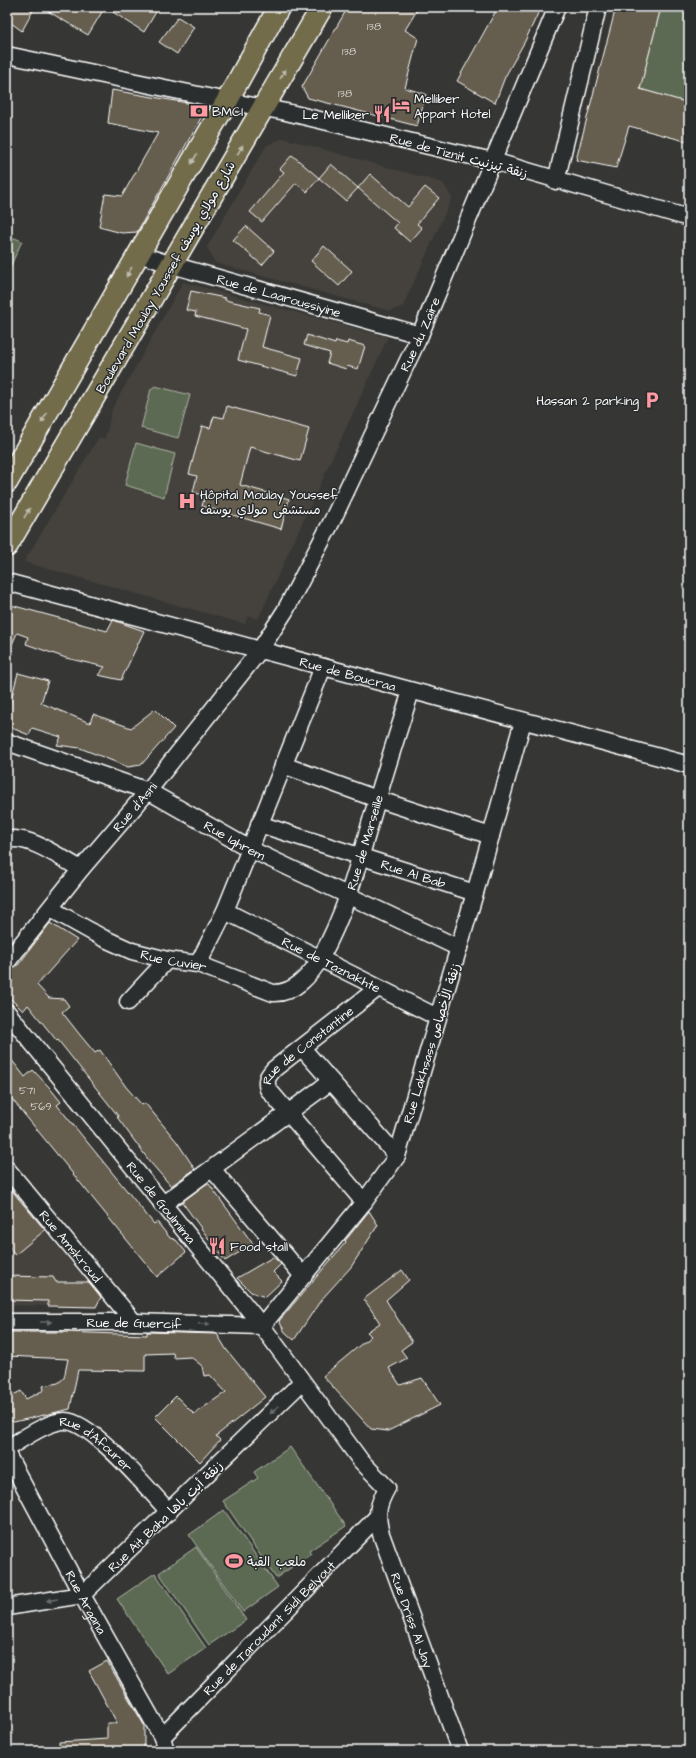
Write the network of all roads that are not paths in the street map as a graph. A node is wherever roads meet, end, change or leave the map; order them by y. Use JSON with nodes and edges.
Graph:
{"nodes":[{"id":1,"x":279,"y":7,"type":"edge"},
{"id":2,"x":322,"y":7,"type":"edge"},
{"id":3,"x":557,"y":7,"type":"edge"},
{"id":4,"x":598,"y":7,"type":"edge"},
{"id":5,"x":7,"y":56,"type":"edge"},
{"id":6,"x":228,"y":101,"type":"junction"},
{"id":7,"x":264,"y":108,"type":"junction"},
{"id":8,"x":493,"y":161,"type":"junction"},
{"id":9,"x":556,"y":181,"type":"junction"},
{"id":10,"x":689,"y":218,"type":"edge"},
{"id":11,"x":139,"y":254,"type":"junction"},
{"id":12,"x":172,"y":265,"type":"junction"},
{"id":13,"x":420,"y":335,"type":"junction"},
{"id":14,"x":64,"y":384,"type":"junction"},
{"id":15,"x":93,"y":401,"type":"junction"},
{"id":16,"x":7,"y":482,"type":"edge"},
{"id":17,"x":7,"y":546,"type":"edge"},
{"id":18,"x":7,"y":582,"type":"edge"},
{"id":19,"x":260,"y":650,"type":"junction"},
{"id":20,"x":323,"y":667,"type":"junction"},
{"id":21,"x":411,"y":691,"type":"junction"},
{"id":22,"x":523,"y":721,"type":"junction"},
{"id":23,"x":7,"y":742,"type":"edge"},
{"id":24,"x":283,"y":765,"type":"junction"},
{"id":25,"x":689,"y":765,"type":"edge"},
{"id":26,"x":148,"y":791,"type":"junction"},
{"id":27,"x":377,"y":799,"type":"junction"},
{"id":28,"x":259,"y":824,"type":"junction"},
{"id":29,"x":491,"y":836,"type":"junction"},
{"id":30,"x":7,"y":840,"type":"edge"},
{"id":31,"x":250,"y":849,"type":"junction"},
{"id":32,"x":360,"y":857,"type":"junction"},
{"id":33,"x":81,"y":869,"type":"junction"},
{"id":34,"x":475,"y":893,"type":"junction"},
{"id":35,"x":348,"y":894,"type":"junction"},
{"id":36,"x":51,"y":909,"type":"junction"},
{"id":37,"x":225,"y":911,"type":"junction"},
{"id":38,"x":459,"y":948,"type":"junction"},
{"id":39,"x":320,"y":958,"type":"junction"},
{"id":40,"x":167,"y":960,"type":"junction"},
{"id":41,"x":7,"y":962,"type":"edge"},
{"id":42,"x":198,"y":964,"type":"junction"},
{"id":43,"x":299,"y":985,"type":"joint"},
{"id":44,"x":378,"y":988,"type":"junction"},
{"id":45,"x":128,"y":1002,"type":"dead end"},
{"id":46,"x":7,"y":1012,"type":"edge"},
{"id":47,"x":437,"y":1017,"type":"junction"},
{"id":48,"x":302,"y":1048,"type":"junction"},
{"id":49,"x":330,"y":1082,"type":"junction"},
{"id":50,"x":288,"y":1113,"type":"junction"},
{"id":51,"x":397,"y":1156,"type":"junction"},
{"id":52,"x":7,"y":1169,"type":"edge"},
{"id":53,"x":212,"y":1169,"type":"junction"},
{"id":54,"x":364,"y":1202,"type":"junction"},
{"id":55,"x":162,"y":1205,"type":"junction"},
{"id":56,"x":303,"y":1276,"type":"junction"},
{"id":57,"x":7,"y":1322,"type":"edge"},
{"id":58,"x":134,"y":1322,"type":"junction"},
{"id":59,"x":262,"y":1326,"type":"junction"},
{"id":60,"x":302,"y":1382,"type":"junction"},
{"id":61,"x":7,"y":1448,"type":"edge"},
{"id":62,"x":7,"y":1454,"type":"edge"},
{"id":63,"x":387,"y":1488,"type":"joint"},
{"id":64,"x":170,"y":1512,"type":"junction"},
{"id":65,"x":377,"y":1517,"type":"junction"},
{"id":66,"x":82,"y":1596,"type":"junction"},
{"id":67,"x":7,"y":1607,"type":"edge"},
{"id":68,"x":164,"y":1744,"type":"edge"},
{"id":69,"x":460,"y":1751,"type":"edge"}],
"edges":[{"from":1,"to":6,"type":"main road"},
{"from":7,"to":2,"type":"main road","name":"Boulevard Moulay Youssef شارع مولاي يوسف","one_way":true},
{"from":3,"to":8,"type":"street","name":"Rue du Zaïre"},
{"from":4,"to":9,"type":"street"},
{"from":5,"to":6,"type":"street","name":"Rue de Tiznit زنقة تيزنيت"},
{"from":6,"to":7,"type":"street","name":"Rue de Tiznit زنقة تيزنيت"},
{"from":6,"to":11,"type":"main road","one_way":true},
{"from":7,"to":8,"type":"street","name":"Rue de Tiznit زنقة تيزنيت"},
{"from":12,"to":7,"type":"main road","name":"Boulevard Moulay Youssef شارع مولاي يوسف","one_way":true},
{"from":8,"to":9,"type":"street","name":"Rue de Tiznit زنقة تيزنيت"},
{"from":8,"to":13,"type":"street","name":"Rue du Zaïre"},
{"from":9,"to":10,"type":"street","name":"Rue de Tiznit زنقة تيزنيت"},
{"from":11,"to":12,"type":"street","name":"Rue de Laaroussiyine"},
{"from":11,"to":14,"type":"main road","one_way":true},
{"from":12,"to":13,"type":"street","name":"Rue de Laaroussiyine"},
{"from":12,"to":15,"type":"main road","name":"Boulevard Moulay Youssef شارع مولاي يوسف"},
{"from":13,"to":19,"type":"street","name":"Rue du Zaïre"},
{"from":14,"to":15,"type":"main road"},
{"from":14,"to":16,"type":"main road","one_way":true},
{"from":17,"to":15,"type":"main road","name":"Boulevard Moulay Youssef شارع مولاي يوسف","one_way":true},
{"from":18,"to":19,"type":"street","name":"Rue de Boucraa"},
{"from":19,"to":20,"type":"street","name":"Rue de Boucraa"},
{"from":19,"to":26,"type":"street","name":"Rue d'Asni"},
{"from":20,"to":21,"type":"street","name":"Rue de Boucraa"},
{"from":20,"to":24,"type":"street"},
{"from":21,"to":22,"type":"street","name":"Rue de Boucraa"},
{"from":21,"to":27,"type":"street","name":"Rue de Marseille"},
{"from":22,"to":25,"type":"street","name":"Rue de Boucraa"},
{"from":22,"to":29,"type":"street","name":"Rue Lakhsass زنقة الأخصاص"},
{"from":23,"to":26,"type":"street","name":"Rue Ighrem"},
{"from":24,"to":27,"type":"street"},
{"from":24,"to":28,"type":"street"},
{"from":26,"to":31,"type":"street","name":"Rue Ighrem"},
{"from":26,"to":33,"type":"street","name":"Rue d'Asni"},
{"from":27,"to":29,"type":"street"},
{"from":27,"to":32,"type":"street","name":"Rue de Marseille"},
{"from":28,"to":31,"type":"street"},
{"from":28,"to":32,"type":"street","name":"Rue Al Bab"},
{"from":29,"to":34,"type":"street","name":"Rue Lakhsass زنقة الأخصاص"},
{"from":30,"to":33,"type":"street"},
{"from":31,"to":35,"type":"street","name":"Rue Ighrem"},
{"from":31,"to":37,"type":"street"},
{"from":32,"to":34,"type":"street","name":"Rue Al Bab"},
{"from":32,"to":35,"type":"street","name":"Rue de Marseille"},
{"from":33,"to":36,"type":"street","name":"Rue d'Asni"},
{"from":34,"to":38,"type":"street","name":"Rue Lakhsass زنقة الأخصاص"},
{"from":35,"to":38,"type":"street","name":"Rue Ighrem"},
{"from":35,"to":39,"type":"street","name":"Rue de Marseille"},
{"from":36,"to":40,"type":"street","name":"Rue Cuvier"},
{"from":36,"to":41,"type":"street","name":"Rue d'Asni"},
{"from":37,"to":39,"type":"street","name":"Rue de Taznakhte"},
{"from":37,"to":42,"type":"street"},
{"from":38,"to":47,"type":"street","name":"Rue Lakhsass زنقة الأخصاص"},
{"from":39,"to":43,"type":"street","name":"Rue de Marseille"},
{"from":39,"to":44,"type":"street","name":"Rue de Taznakhte"},
{"from":40,"to":42,"type":"street","name":"Rue Cuvier"},
{"from":40,"to":45,"type":"street"},
{"from":42,"to":43,"type":"street","name":"Rue Cuvier"},
{"from":44,"to":47,"type":"street","name":"Rue de Taznakhte"},
{"from":44,"to":48,"type":"street","name":"Rue de Constantine"},
{"from":46,"to":55,"type":"street","name":"Rue de Goulmima"},
{"from":47,"to":51,"type":"street","name":"Rue Lakhsass زنقة الأخصاص"},
{"from":48,"to":49,"type":"street"},
{"from":48,"to":50,"type":"street","name":"Rue de Constantine"},
{"from":49,"to":50,"type":"street"},
{"from":49,"to":51,"type":"street"},
{"from":50,"to":53,"type":"street"},
{"from":50,"to":54,"type":"street","name":"Rue de Constantine"},
{"from":51,"to":54,"type":"street","name":"Rue Lakhsass زنقة الأخصاص"},
{"from":52,"to":58,"type":"street","name":"Rue Amskroud"},
{"from":53,"to":55,"type":"street"},
{"from":53,"to":56,"type":"street"},
{"from":54,"to":56,"type":"street","name":"Rue Lakhsass زنقة الأخصاص"},
{"from":55,"to":59,"type":"street","name":"Rue de Goulmima"},
{"from":56,"to":59,"type":"street","name":"Rue Lakhsass زنقة الأخصاص"},
{"from":57,"to":58,"type":"street","name":"Rue de Guercif","one_way":true},
{"from":58,"to":59,"type":"street","name":"Rue de Guercif","one_way":true},
{"from":59,"to":60,"type":"street","name":"Rue de Goulmima"},
{"from":60,"to":63,"type":"street","name":"Rue de Goulmima"},
{"from":60,"to":64,"type":"street","name":"Rue Ait Baha زنقة أيت باها","one_way":true},
{"from":61,"to":64,"type":"street","name":"Rue d'Afourer"},
{"from":62,"to":66,"type":"street","name":"Rue Argana"},
{"from":63,"to":65,"type":"street","name":"Rue Driss Al Jay"},
{"from":64,"to":66,"type":"street","name":"Rue Ait Baha زنقة أيت باها"},
{"from":65,"to":68,"type":"street","name":"Rue de Taroudant Sidi Belyout"},
{"from":65,"to":69,"type":"street","name":"Rue Driss Al Jay"},
{"from":66,"to":67,"type":"street","one_way":true},
{"from":66,"to":68,"type":"street","name":"Rue Argana"}]}
